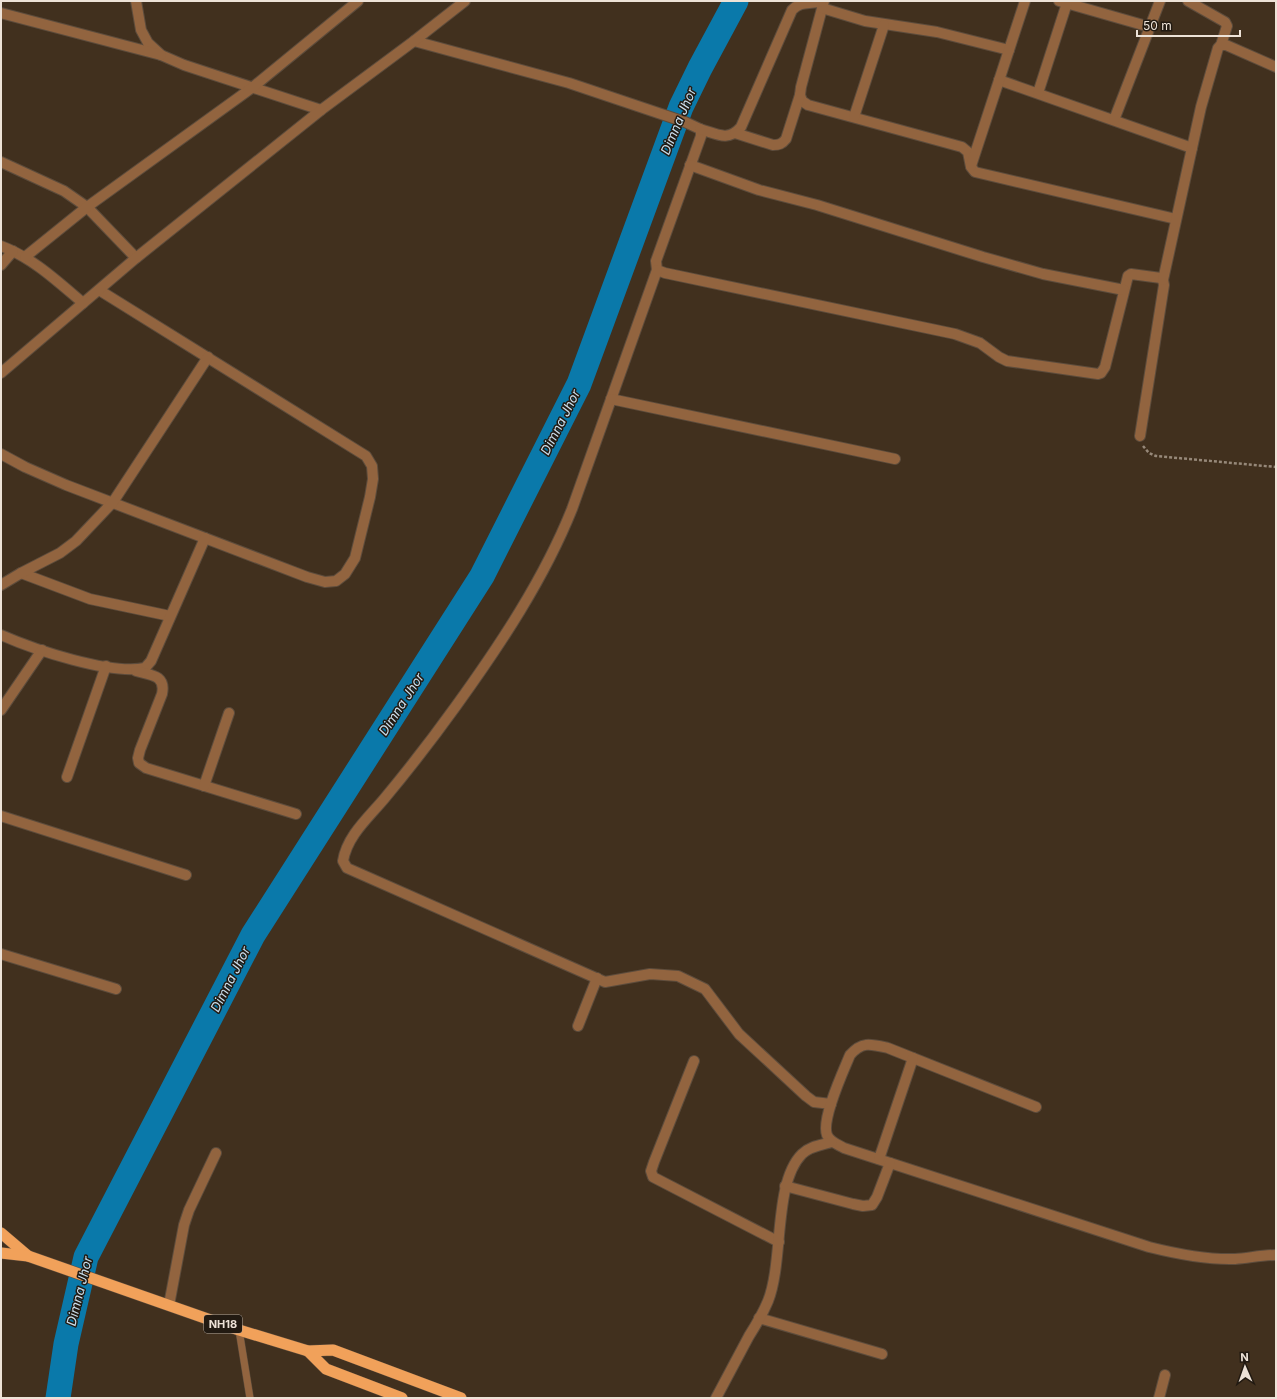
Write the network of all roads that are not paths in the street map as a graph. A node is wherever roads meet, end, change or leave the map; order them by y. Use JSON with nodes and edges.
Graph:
{"nodes":[{"id":1,"x":136,"y":1,"type":"edge"},
{"id":2,"x":358,"y":1,"type":"edge"},
{"id":3,"x":465,"y":1,"type":"edge"},
{"id":4,"x":1025,"y":1,"type":"edge"},
{"id":5,"x":1160,"y":1,"type":"edge"},
{"id":6,"x":1188,"y":1,"type":"edge"},
{"id":7,"x":1063,"y":2,"type":"edge"},
{"id":8,"x":822,"y":3,"type":"edge"},
{"id":9,"x":1,"y":13,"type":"edge"},
{"id":10,"x":884,"y":24,"type":"junction"},
{"id":11,"x":1150,"y":27,"type":"junction"},
{"id":12,"x":414,"y":41,"type":"junction"},
{"id":13,"x":1221,"y":45,"type":"junction"},
{"id":14,"x":1009,"y":50,"type":"junction"},
{"id":15,"x":161,"y":55,"type":"junction"},
{"id":16,"x":1276,"y":67,"type":"edge"},
{"id":17,"x":999,"y":80,"type":"junction"},
{"id":18,"x":253,"y":87,"type":"junction"},
{"id":19,"x":1038,"y":93,"type":"junction"},
{"id":20,"x":800,"y":95,"type":"junction"},
{"id":21,"x":321,"y":110,"type":"junction"},
{"id":22,"x":854,"y":117,"type":"junction"},
{"id":23,"x":1114,"y":120,"type":"junction"},
{"id":24,"x":700,"y":129,"type":"junction"},
{"id":25,"x":735,"y":133,"type":"junction"},
{"id":26,"x":1192,"y":148,"type":"junction"},
{"id":27,"x":1,"y":162,"type":"edge"},
{"id":28,"x":690,"y":165,"type":"junction"},
{"id":29,"x":971,"y":167,"type":"junction"},
{"id":30,"x":87,"y":207,"type":"junction"},
{"id":31,"x":1176,"y":219,"type":"junction"},
{"id":32,"x":1,"y":246,"type":"edge"},
{"id":33,"x":13,"y":251,"type":"junction"},
{"id":34,"x":25,"y":257,"type":"junction"},
{"id":35,"x":136,"y":258,"type":"junction"},
{"id":36,"x":1,"y":265,"type":"edge"},
{"id":37,"x":657,"y":270,"type":"junction"},
{"id":38,"x":1163,"y":280,"type":"junction"},
{"id":39,"x":99,"y":290,"type":"junction"},
{"id":40,"x":1124,"y":290,"type":"junction"},
{"id":41,"x":83,"y":303,"type":"junction"},
{"id":42,"x":208,"y":358,"type":"junction"},
{"id":43,"x":1,"y":373,"type":"edge"},
{"id":44,"x":611,"y":399,"type":"junction"},
{"id":45,"x":1140,"y":436,"type":"road end"},
{"id":46,"x":1,"y":454,"type":"edge"},
{"id":47,"x":895,"y":459,"type":"dead end"},
{"id":48,"x":113,"y":502,"type":"junction"},
{"id":49,"x":206,"y":538,"type":"junction"},
{"id":50,"x":21,"y":573,"type":"junction"},
{"id":51,"x":2,"y":582,"type":"edge"},
{"id":52,"x":170,"y":616,"type":"junction"},
{"id":53,"x":1,"y":635,"type":"edge"},
{"id":54,"x":42,"y":650,"type":"junction"},
{"id":55,"x":106,"y":666,"type":"junction"},
{"id":56,"x":135,"y":670,"type":"junction"},
{"id":57,"x":1,"y":710,"type":"edge"},
{"id":58,"x":229,"y":713,"type":"dead end"},
{"id":59,"x":67,"y":777,"type":"dead end"},
{"id":60,"x":204,"y":786,"type":"junction"},
{"id":61,"x":296,"y":814,"type":"dead end"},
{"id":62,"x":1,"y":816,"type":"edge"},
{"id":63,"x":186,"y":875,"type":"dead end"},
{"id":64,"x":1,"y":954,"type":"edge"},
{"id":65,"x":597,"y":978,"type":"junction"},
{"id":66,"x":116,"y":989,"type":"dead end"},
{"id":67,"x":578,"y":1026,"type":"dead end"},
{"id":68,"x":913,"y":1058,"type":"junction"},
{"id":69,"x":694,"y":1061,"type":"dead end"},
{"id":70,"x":831,"y":1104,"type":"junction"},
{"id":71,"x":1036,"y":1107,"type":"dead end"},
{"id":72,"x":832,"y":1142,"type":"junction"},
{"id":73,"x":216,"y":1153,"type":"dead end"},
{"id":74,"x":879,"y":1159,"type":"junction"},
{"id":75,"x":890,"y":1163,"type":"junction"},
{"id":76,"x":786,"y":1186,"type":"junction"},
{"id":77,"x":1,"y":1233,"type":"edge"},
{"id":78,"x":779,"y":1242,"type":"junction"},
{"id":79,"x":1,"y":1253,"type":"edge"},
{"id":80,"x":1276,"y":1255,"type":"edge"},
{"id":81,"x":28,"y":1256,"type":"junction"},
{"id":82,"x":169,"y":1305,"type":"junction"},
{"id":83,"x":759,"y":1318,"type":"junction"},
{"id":84,"x":239,"y":1330,"type":"junction"},
{"id":85,"x":308,"y":1351,"type":"junction"},
{"id":86,"x":882,"y":1354,"type":"dead end"},
{"id":87,"x":1165,"y":1375,"type":"dead end"},
{"id":88,"x":250,"y":1398,"type":"edge"},
{"id":89,"x":402,"y":1398,"type":"edge"},
{"id":90,"x":461,"y":1398,"type":"edge"},
{"id":91,"x":716,"y":1398,"type":"edge"},
{"id":92,"x":1159,"y":1398,"type":"edge"}],
"edges":[{"from":1,"to":15,"type":"street"},
{"from":2,"to":18,"type":"street"},
{"from":3,"to":12,"type":"street"},
{"from":4,"to":14,"type":"street"},
{"from":5,"to":11,"type":"street"},
{"from":6,"to":13,"type":"street"},
{"from":7,"to":11,"type":"street"},
{"from":7,"to":19,"type":"street"},
{"from":8,"to":10,"type":"street"},
{"from":8,"to":20,"type":"street"},
{"from":8,"to":25,"type":"street"},
{"from":9,"to":15,"type":"street"},
{"from":10,"to":14,"type":"street"},
{"from":10,"to":22,"type":"street"},
{"from":11,"to":23,"type":"street"},
{"from":12,"to":21,"type":"street"},
{"from":12,"to":24,"type":"street"},
{"from":13,"to":16,"type":"street"},
{"from":13,"to":26,"type":"street"},
{"from":14,"to":17,"type":"street"},
{"from":15,"to":18,"type":"street"},
{"from":17,"to":19,"type":"street"},
{"from":17,"to":29,"type":"street"},
{"from":18,"to":21,"type":"street"},
{"from":18,"to":30,"type":"street"},
{"from":19,"to":23,"type":"street"},
{"from":20,"to":22,"type":"street"},
{"from":20,"to":25,"type":"street"},
{"from":21,"to":35,"type":"street"},
{"from":22,"to":29,"type":"street"},
{"from":23,"to":26,"type":"street"},
{"from":24,"to":25,"type":"street"},
{"from":24,"to":28,"type":"street"},
{"from":26,"to":31,"type":"street"},
{"from":27,"to":30,"type":"street"},
{"from":28,"to":37,"type":"street"},
{"from":28,"to":40,"type":"street"},
{"from":29,"to":31,"type":"street"},
{"from":30,"to":34,"type":"street"},
{"from":30,"to":35,"type":"street"},
{"from":31,"to":38,"type":"street"},
{"from":32,"to":33,"type":"street"},
{"from":33,"to":34,"type":"street"},
{"from":33,"to":36,"type":"street"},
{"from":34,"to":41,"type":"street"},
{"from":35,"to":39,"type":"street"},
{"from":37,"to":40,"type":"street"},
{"from":37,"to":44,"type":"street"},
{"from":38,"to":40,"type":"street"},
{"from":38,"to":45,"type":"street"},
{"from":39,"to":41,"type":"street"},
{"from":39,"to":42,"type":"street"},
{"from":41,"to":43,"type":"street"},
{"from":42,"to":48,"type":"street"},
{"from":42,"to":49,"type":"street"},
{"from":44,"to":47,"type":"street"},
{"from":44,"to":65,"type":"street"},
{"from":46,"to":48,"type":"street"},
{"from":48,"to":49,"type":"street"},
{"from":48,"to":50,"type":"street"},
{"from":49,"to":52,"type":"street"},
{"from":50,"to":51,"type":"street"},
{"from":50,"to":52,"type":"street"},
{"from":52,"to":56,"type":"street"},
{"from":53,"to":54,"type":"street"},
{"from":54,"to":55,"type":"street"},
{"from":54,"to":57,"type":"street"},
{"from":55,"to":56,"type":"street"},
{"from":55,"to":59,"type":"street"},
{"from":56,"to":60,"type":"street"},
{"from":58,"to":60,"type":"street"},
{"from":60,"to":61,"type":"street"},
{"from":62,"to":63,"type":"street"},
{"from":64,"to":66,"type":"street"},
{"from":65,"to":67,"type":"street"},
{"from":65,"to":70,"type":"street"},
{"from":68,"to":70,"type":"street"},
{"from":68,"to":71,"type":"street"},
{"from":68,"to":74,"type":"street"},
{"from":69,"to":78,"type":"street"},
{"from":70,"to":72,"type":"street"},
{"from":72,"to":74,"type":"street"},
{"from":72,"to":76,"type":"street"},
{"from":73,"to":82,"type":"street"},
{"from":74,"to":75,"type":"street"},
{"from":75,"to":76,"type":"street"},
{"from":75,"to":80,"type":"street"},
{"from":76,"to":78,"type":"street"},
{"from":77,"to":81,"type":"highway","number":"NH18"},
{"from":78,"to":83,"type":"street"},
{"from":79,"to":81,"type":"highway","number":"NH18"},
{"from":81,"to":82,"type":"highway","number":"NH18"},
{"from":82,"to":84,"type":"highway","number":"NH18"},
{"from":83,"to":86,"type":"street"},
{"from":83,"to":91,"type":"street"},
{"from":84,"to":85,"type":"highway","number":"NH18"},
{"from":84,"to":88,"type":"lane"},
{"from":85,"to":89,"type":"highway","number":"NH18"},
{"from":85,"to":90,"type":"highway","number":"NH18"},
{"from":87,"to":92,"type":"street"}]}
